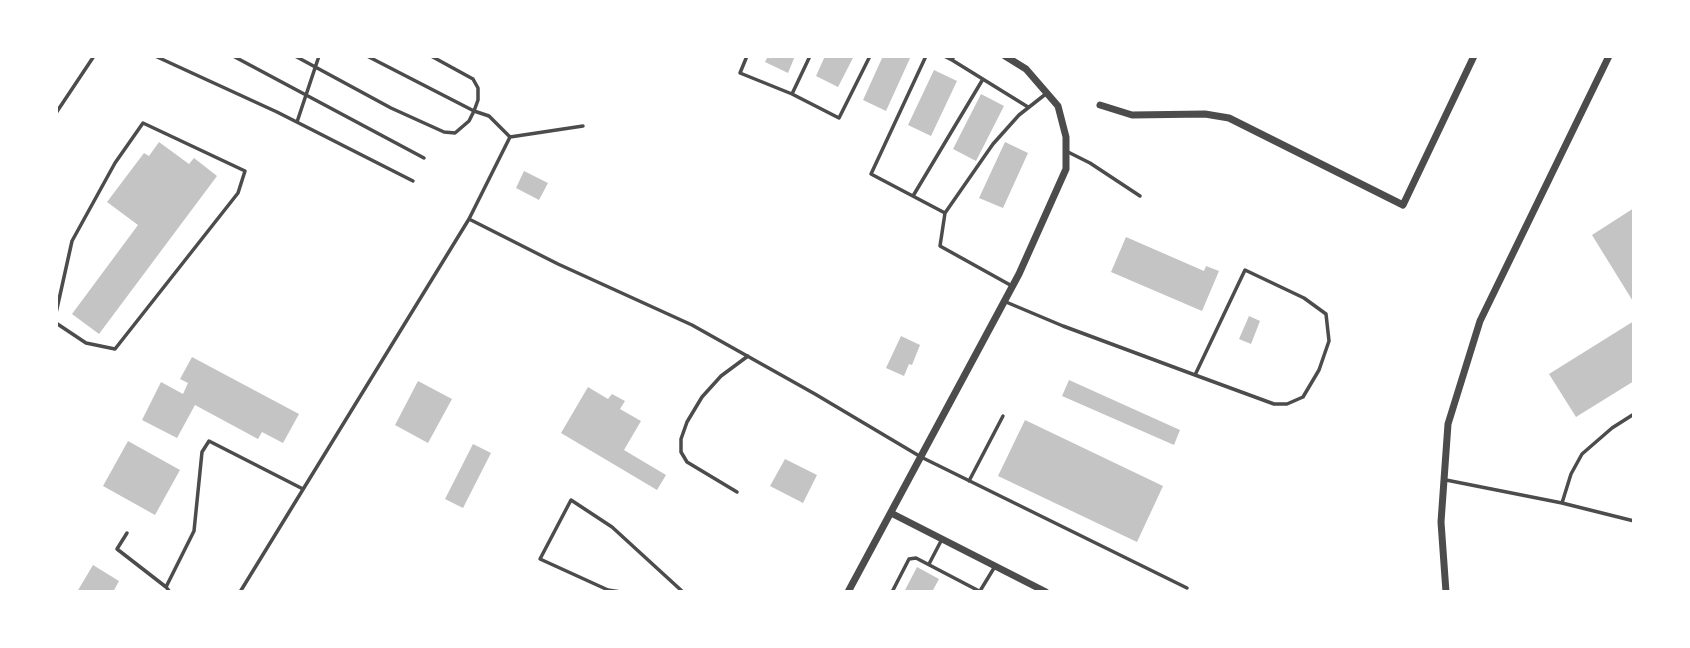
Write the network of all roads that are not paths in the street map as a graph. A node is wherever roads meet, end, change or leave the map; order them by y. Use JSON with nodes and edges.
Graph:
{"nodes":[{"id":1,"x":94,"y":56,"type":"edge"},
{"id":2,"x":155,"y":56,"type":"edge"},
{"id":3,"x":233,"y":56,"type":"edge"},
{"id":4,"x":295,"y":56,"type":"edge"},
{"id":5,"x":319,"y":56,"type":"edge"},
{"id":6,"x":367,"y":56,"type":"edge"},
{"id":7,"x":431,"y":56,"type":"edge"},
{"id":8,"x":747,"y":56,"type":"edge"},
{"id":9,"x":810,"y":56,"type":"edge"},
{"id":10,"x":870,"y":56,"type":"edge"},
{"id":11,"x":926,"y":56,"type":"edge"},
{"id":12,"x":944,"y":56,"type":"edge"},
{"id":13,"x":1005,"y":56,"type":"edge"},
{"id":14,"x":1474,"y":56,"type":"edge"},
{"id":15,"x":1609,"y":56,"type":"edge"},
{"id":16,"x":953,"y":58,"type":"edge"},
{"id":17,"x":314,"y":67,"type":"junction"},
{"id":18,"x":983,"y":79,"type":"junction"},
{"id":19,"x":1047,"y":93,"type":"junction"},
{"id":20,"x":792,"y":94,"type":"junction"},
{"id":21,"x":306,"y":95,"type":"junction"},
{"id":22,"x":1100,"y":105,"type":"dead end"},
{"id":23,"x":1028,"y":107,"type":"junction"},
{"id":24,"x":474,"y":111,"type":"junction"},
{"id":25,"x":56,"y":113,"type":"edge"},
{"id":26,"x":296,"y":122,"type":"junction"},
{"id":27,"x":583,"y":126,"type":"dead end"},
{"id":28,"x":510,"y":137,"type":"junction"},
{"id":29,"x":1066,"y":151,"type":"junction"},
{"id":30,"x":424,"y":158,"type":"dead end"},
{"id":31,"x":413,"y":181,"type":"dead end"},
{"id":32,"x":913,"y":196,"type":"junction"},
{"id":33,"x":1140,"y":196,"type":"dead end"},
{"id":34,"x":945,"y":213,"type":"junction"},
{"id":35,"x":469,"y":219,"type":"junction"},
{"id":36,"x":1012,"y":286,"type":"junction"},
{"id":37,"x":1004,"y":301,"type":"junction"},
{"id":38,"x":56,"y":313,"type":"edge"},
{"id":39,"x":56,"y":323,"type":"edge"},
{"id":40,"x":748,"y":356,"type":"junction"},
{"id":41,"x":1195,"y":375,"type":"junction"},
{"id":42,"x":1634,"y":414,"type":"edge"},
{"id":43,"x":1003,"y":416,"type":"dead end"},
{"id":44,"x":921,"y":457,"type":"junction"},
{"id":45,"x":1444,"y":480,"type":"junction"},
{"id":46,"x":969,"y":481,"type":"junction"},
{"id":47,"x":303,"y":489,"type":"junction"},
{"id":48,"x":737,"y":492,"type":"dead end"},
{"id":49,"x":1562,"y":503,"type":"junction"},
{"id":50,"x":891,"y":513,"type":"junction"},
{"id":51,"x":1634,"y":521,"type":"edge"},
{"id":52,"x":127,"y":533,"type":"dead end"},
{"id":53,"x":942,"y":539,"type":"junction"},
{"id":54,"x":929,"y":564,"type":"junction"},
{"id":55,"x":995,"y":566,"type":"junction"},
{"id":56,"x":166,"y":587,"type":"junction"},
{"id":57,"x":1187,"y":588,"type":"dead end"},
{"id":58,"x":170,"y":592,"type":"edge"},
{"id":59,"x":240,"y":592,"type":"edge"},
{"id":60,"x":621,"y":592,"type":"edge"},
{"id":61,"x":683,"y":592,"type":"edge"},
{"id":62,"x":848,"y":592,"type":"edge"},
{"id":63,"x":892,"y":592,"type":"edge"},
{"id":64,"x":980,"y":592,"type":"edge"},
{"id":65,"x":1046,"y":592,"type":"edge"},
{"id":66,"x":1446,"y":592,"type":"edge"}],
"edges":[{"from":1,"to":25,"type":"lane"},
{"from":2,"to":26,"type":"lane"},
{"from":3,"to":21,"type":"lane"},
{"from":4,"to":17,"type":"lane"},
{"from":5,"to":17,"type":"lane"},
{"from":6,"to":24,"type":"lane"},
{"from":7,"to":24,"type":"lane"},
{"from":8,"to":20,"type":"lane"},
{"from":9,"to":20,"type":"lane"},
{"from":10,"to":20,"type":"lane"},
{"from":11,"to":32,"type":"lane"},
{"from":12,"to":16,"type":"lane"},
{"from":13,"to":19,"type":"street"},
{"from":14,"to":22,"type":"street"},
{"from":15,"to":45,"type":"street"},
{"from":16,"to":18,"type":"lane"},
{"from":17,"to":21,"type":"lane"},
{"from":17,"to":24,"type":"lane"},
{"from":18,"to":23,"type":"lane"},
{"from":18,"to":32,"type":"lane"},
{"from":19,"to":23,"type":"lane"},
{"from":19,"to":29,"type":"street"},
{"from":21,"to":26,"type":"lane"},
{"from":21,"to":30,"type":"lane"},
{"from":23,"to":34,"type":"lane"},
{"from":24,"to":28,"type":"lane"},
{"from":26,"to":31,"type":"lane"},
{"from":27,"to":28,"type":"lane"},
{"from":28,"to":35,"type":"lane"},
{"from":29,"to":33,"type":"lane"},
{"from":29,"to":36,"type":"street"},
{"from":32,"to":34,"type":"lane"},
{"from":34,"to":36,"type":"lane"},
{"from":35,"to":40,"type":"lane"},
{"from":35,"to":47,"type":"lane"},
{"from":36,"to":37,"type":"street"},
{"from":37,"to":41,"type":"lane"},
{"from":37,"to":44,"type":"street"},
{"from":38,"to":39,"type":"lane"},
{"from":40,"to":44,"type":"lane"},
{"from":40,"to":48,"type":"lane"},
{"from":41,"to":41,"type":"lane"},
{"from":42,"to":49,"type":"lane"},
{"from":43,"to":46,"type":"lane"},
{"from":44,"to":46,"type":"lane"},
{"from":44,"to":50,"type":"street"},
{"from":45,"to":49,"type":"lane"},
{"from":45,"to":66,"type":"street"},
{"from":46,"to":57,"type":"lane"},
{"from":47,"to":56,"type":"lane"},
{"from":47,"to":59,"type":"lane"},
{"from":49,"to":51,"type":"lane"},
{"from":50,"to":53,"type":"street"},
{"from":50,"to":62,"type":"street"},
{"from":52,"to":56,"type":"lane"},
{"from":53,"to":54,"type":"lane"},
{"from":53,"to":55,"type":"street"},
{"from":54,"to":63,"type":"lane"},
{"from":54,"to":64,"type":"lane"},
{"from":55,"to":64,"type":"lane"},
{"from":55,"to":65,"type":"street"},
{"from":56,"to":58,"type":"lane"},
{"from":60,"to":61,"type":"lane"}]}
